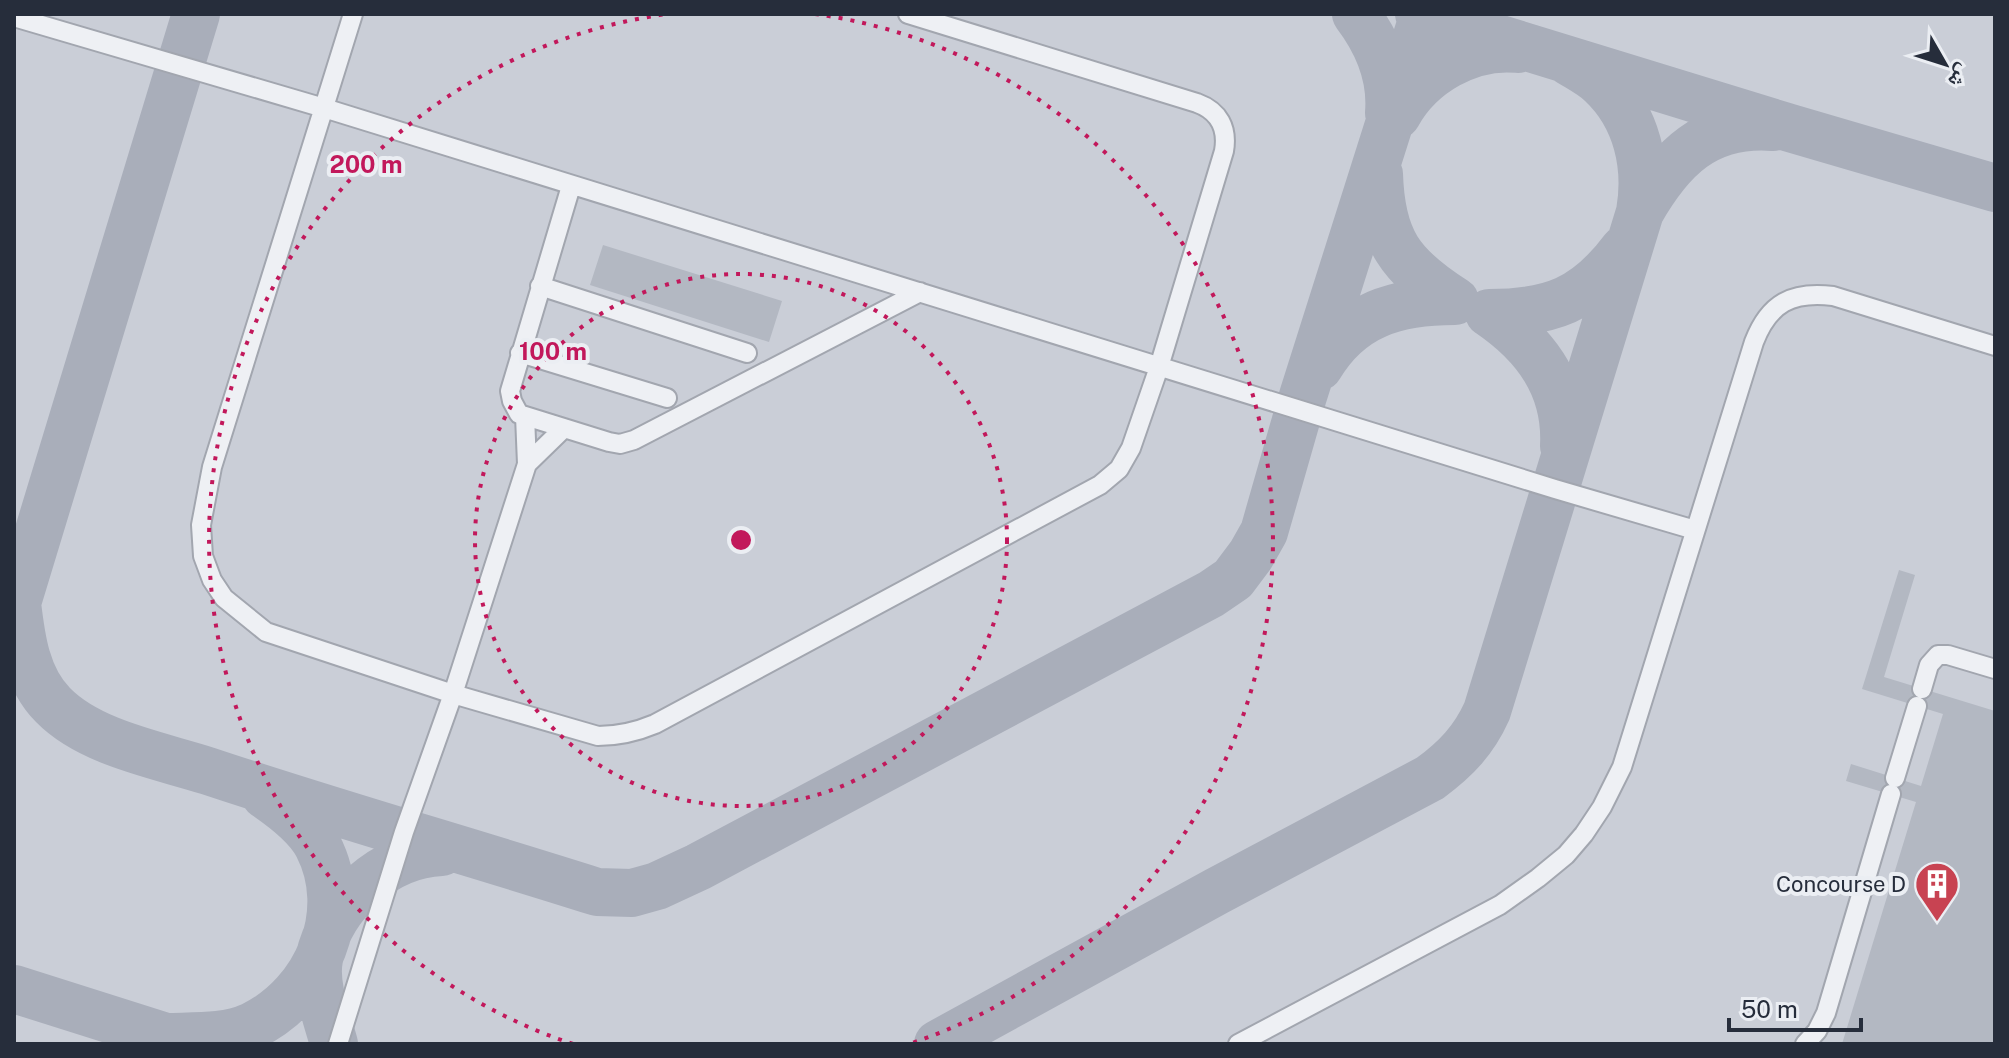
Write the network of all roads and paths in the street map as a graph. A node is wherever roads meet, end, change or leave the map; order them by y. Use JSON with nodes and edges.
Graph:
{"nodes":[{"id":1,"x":353,"y":14,"type":"edge"},
{"id":2,"x":908,"y":14,"type":"edge"},
{"id":3,"x":14,"y":17,"type":"edge"},
{"id":4,"x":324,"y":108,"type":"junction"},
{"id":5,"x":571,"y":186,"type":"junction"},
{"id":6,"x":540,"y":286,"type":"junction"},
{"id":7,"x":920,"y":292,"type":"junction"},
{"id":8,"x":1995,"y":346,"type":"edge"},
{"id":9,"x":520,"y":353,"type":"junction"},
{"id":10,"x":747,"y":353,"type":"dead end"},
{"id":11,"x":1159,"y":367,"type":"junction"},
{"id":12,"x":667,"y":398,"type":"dead end"},
{"id":13,"x":525,"y":416,"type":"junction"},
{"id":14,"x":564,"y":428,"type":"junction"},
{"id":15,"x":527,"y":464,"type":"junction"},
{"id":16,"x":1695,"y":530,"type":"junction"},
{"id":17,"x":1995,"y":669,"type":"edge"},
{"id":18,"x":453,"y":694,"type":"junction"},
{"id":19,"x":338,"y":1044,"type":"edge"},
{"id":20,"x":1238,"y":1044,"type":"edge"},
{"id":21,"x":1805,"y":1044,"type":"edge"}],
"edges":[{"from":1,"to":4,"type":"lane"},
{"from":2,"to":11,"type":"lane"},
{"from":3,"to":4,"type":"lane"},
{"from":4,"to":5,"type":"lane"},
{"from":4,"to":18,"type":"lane"},
{"from":5,"to":6,"type":"lane"},
{"from":5,"to":7,"type":"lane"},
{"from":6,"to":9,"type":"lane"},
{"from":6,"to":10,"type":"lane"},
{"from":7,"to":11,"type":"lane"},
{"from":7,"to":14,"type":"lane"},
{"from":8,"to":16,"type":"lane"},
{"from":9,"to":12,"type":"lane"},
{"from":9,"to":13,"type":"lane"},
{"from":11,"to":16,"type":"lane"},
{"from":11,"to":18,"type":"lane"},
{"from":13,"to":14,"type":"lane"},
{"from":13,"to":15,"type":"lane"},
{"from":14,"to":15,"type":"lane"},
{"from":15,"to":18,"type":"lane"},
{"from":16,"to":20,"type":"lane"},
{"from":17,"to":21,"type":"lane"},
{"from":18,"to":19,"type":"lane"}]}
